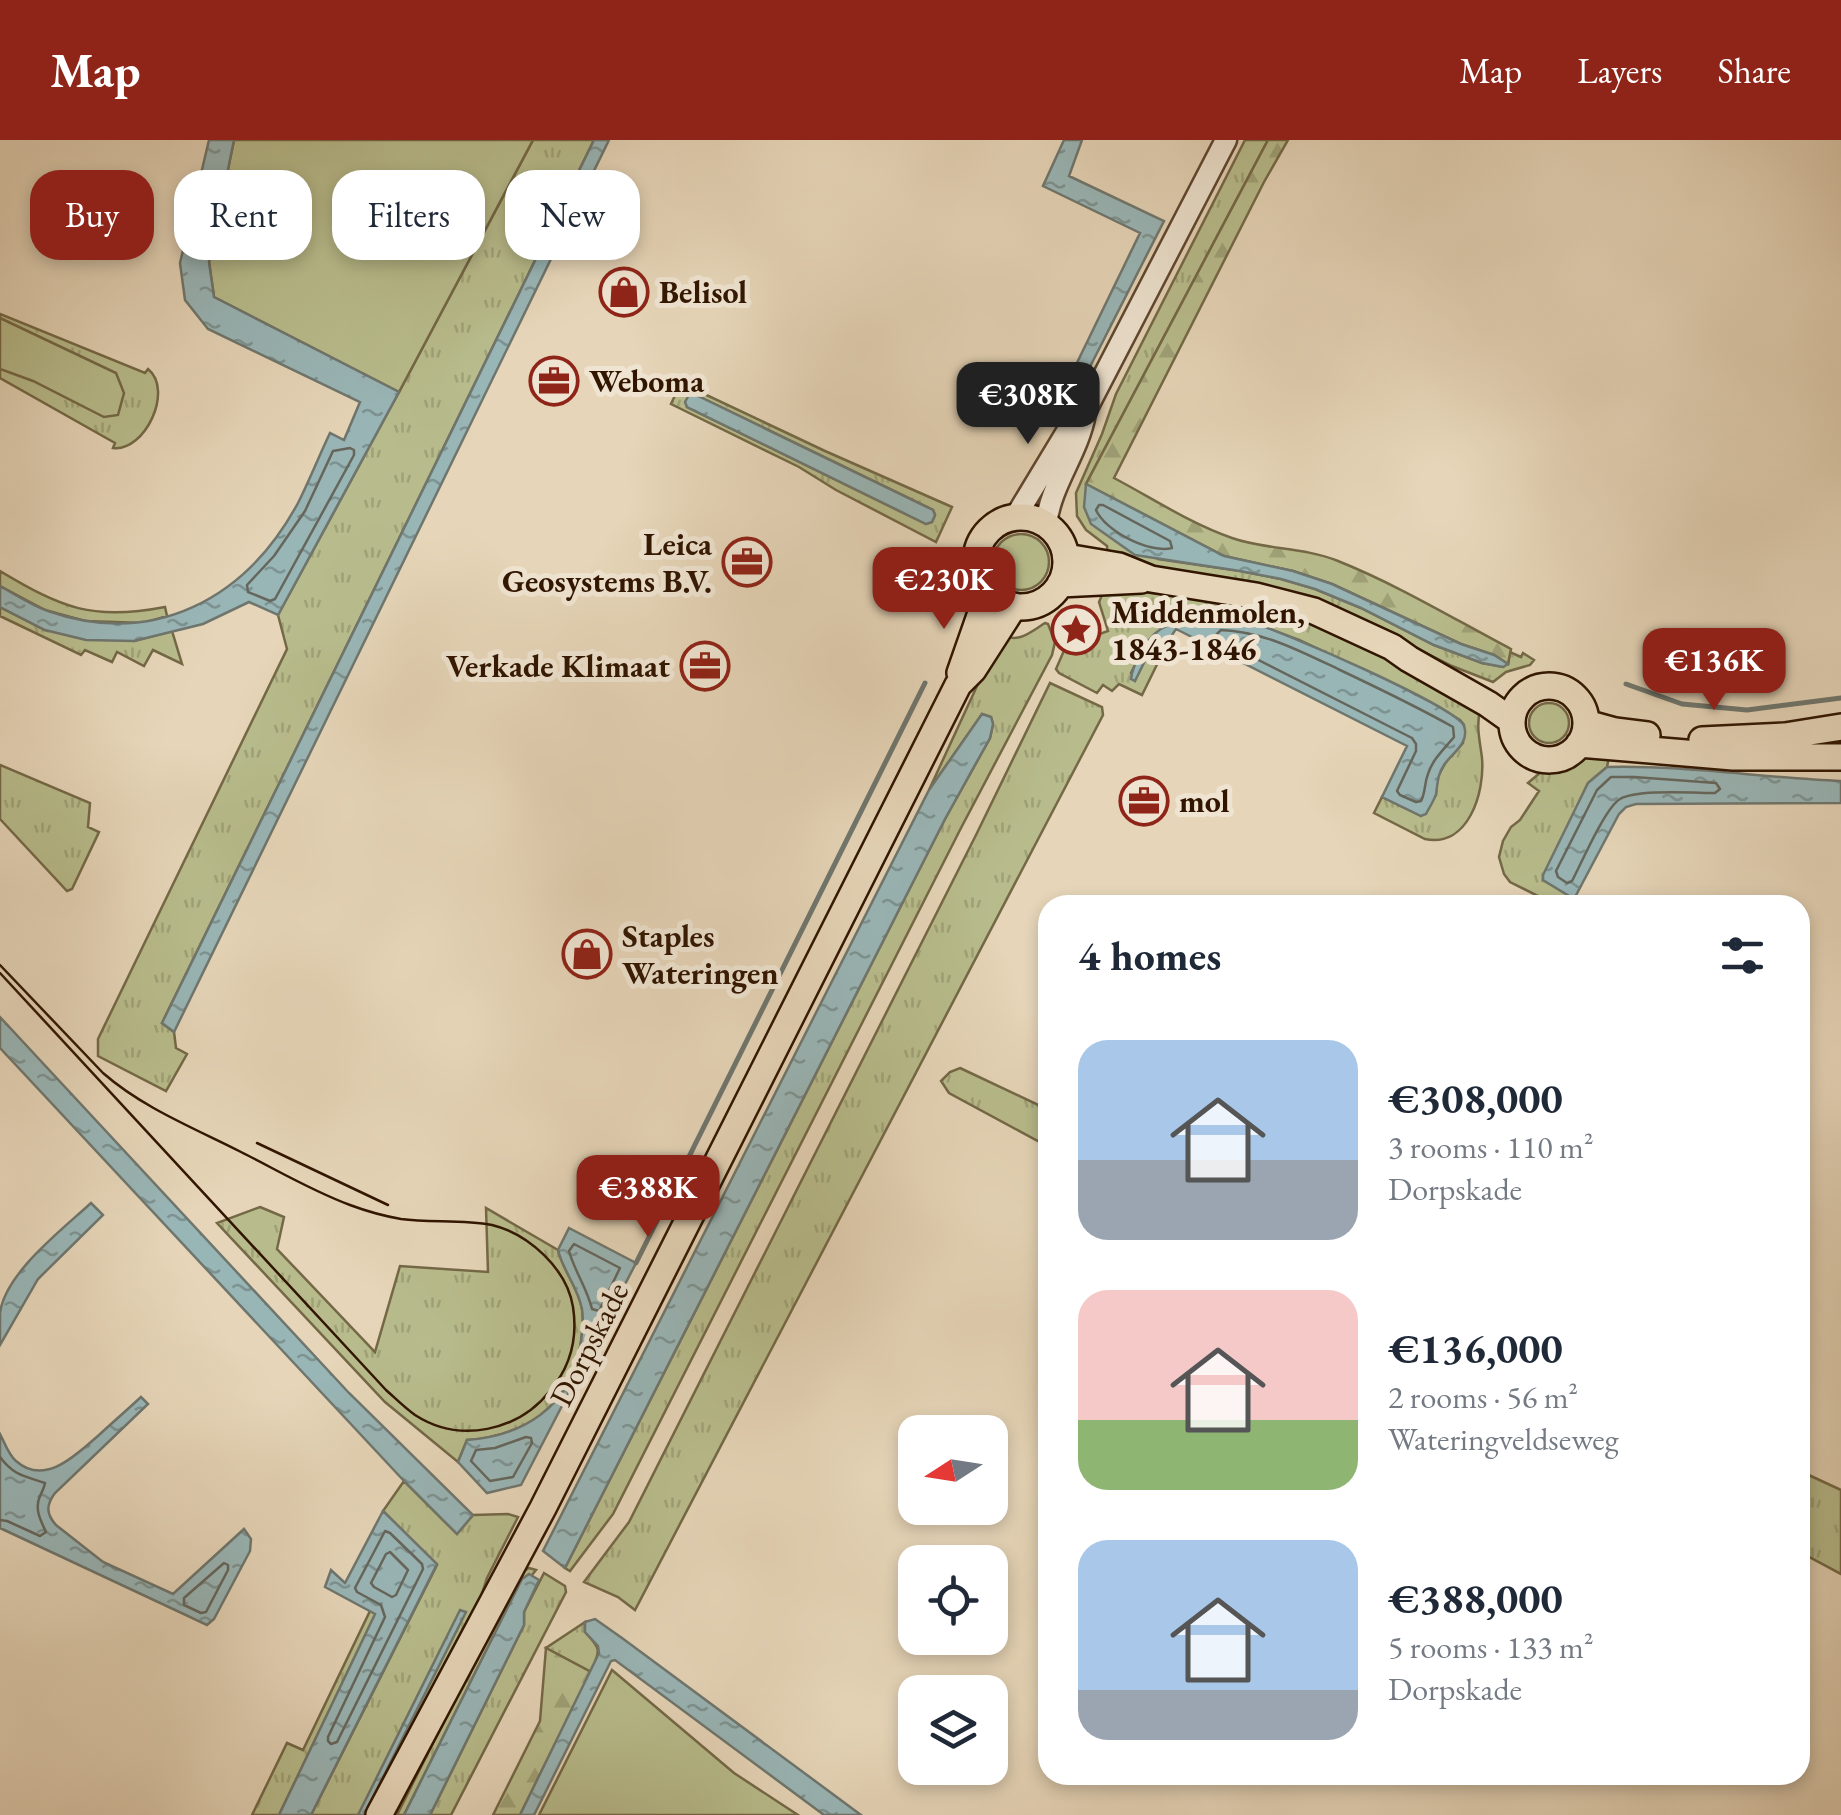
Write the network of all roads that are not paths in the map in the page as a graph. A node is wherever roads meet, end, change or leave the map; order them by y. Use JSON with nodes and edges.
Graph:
{"nodes":[{"id":1,"x":1226,"y":140,"type":"edge"},
{"id":2,"x":1086,"y":412,"type":"junction"},
{"id":3,"x":1016,"y":516,"type":"junction"},
{"id":4,"x":1046,"y":524,"type":"junction"},
{"id":5,"x":1066,"y":557,"type":"junction"},
{"id":6,"x":1150,"y":579,"type":"junction"},
{"id":7,"x":1060,"y":584,"type":"junction"},
{"id":8,"x":988,"y":593,"type":"junction"},
{"id":9,"x":1014,"y":606,"type":"junction"},
{"id":10,"x":958,"y":685,"type":"junction"},
{"id":11,"x":1516,"y":709,"type":"junction"},
{"id":12,"x":1841,"y":727,"type":"edge"},
{"id":13,"x":1583,"y":734,"type":"junction"},
{"id":14,"x":1841,"y":757,"type":"edge"},
{"id":15,"x":379,"y":1815,"type":"edge"}],
"edges":[{"from":1,"to":2,"type":"street"},
{"from":2,"to":3,"type":"street"},
{"from":2,"to":4,"type":"street"},
{"from":3,"to":4,"type":"main road"},
{"from":3,"to":8,"type":"main road"},
{"from":4,"to":5,"type":"main road"},
{"from":5,"to":6,"type":"main road"},
{"from":5,"to":7,"type":"main road"},
{"from":6,"to":7,"type":"main road"},
{"from":6,"to":11,"type":"main road"},
{"from":7,"to":9,"type":"main road"},
{"from":8,"to":9,"type":"main road"},
{"from":8,"to":10,"type":"main road","name":"Dorpskade"},
{"from":9,"to":10,"type":"main road","name":"Dorpskade"},
{"from":10,"to":15,"type":"main road","name":"Dorpskade"},
{"from":11,"to":13,"type":"main road"},
{"from":11,"to":13,"type":"main road"},
{"from":12,"to":13,"type":"main road"},
{"from":13,"to":14,"type":"main road"}]}
